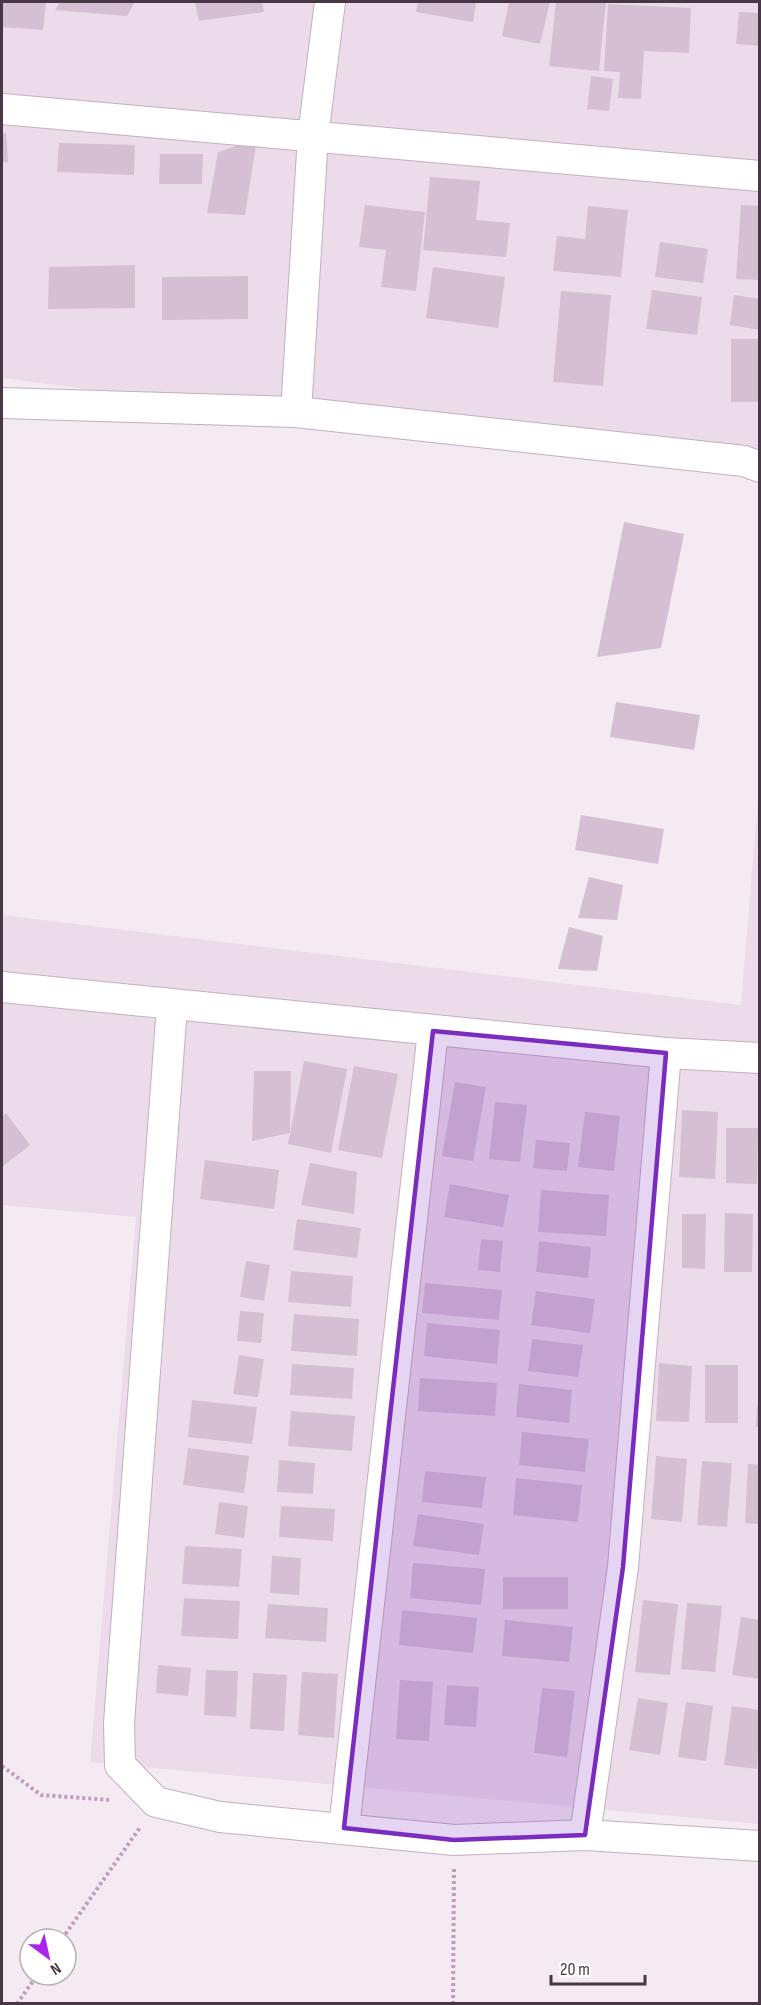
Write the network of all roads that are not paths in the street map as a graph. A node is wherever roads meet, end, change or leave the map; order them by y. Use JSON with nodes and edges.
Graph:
{"nodes":[{"id":1,"x":330,"y":2,"type":"edge"},
{"id":2,"x":2,"y":109,"type":"edge"},
{"id":3,"x":313,"y":136,"type":"junction"},
{"id":4,"x":759,"y":176,"type":"edge"},
{"id":5,"x":2,"y":403,"type":"edge"},
{"id":6,"x":296,"y":412,"type":"junction"},
{"id":7,"x":759,"y":466,"type":"edge"},
{"id":8,"x":2,"y":987,"type":"edge"},
{"id":9,"x":172,"y":1006,"type":"junction"},
{"id":10,"x":433,"y":1031,"type":"junction"},
{"id":11,"x":759,"y":1052,"type":"edge"},
{"id":12,"x":666,"y":1053,"type":"junction"},
{"id":13,"x":344,"y":1828,"type":"junction"},
{"id":14,"x":585,"y":1835,"type":"junction"},
{"id":15,"x":759,"y":1846,"type":"edge"}],
"edges":[{"from":1,"to":3,"type":"street"},
{"from":2,"to":3,"type":"street"},
{"from":3,"to":4,"type":"street"},
{"from":3,"to":6,"type":"street"},
{"from":5,"to":6,"type":"street"},
{"from":6,"to":7,"type":"street"},
{"from":8,"to":9,"type":"street"},
{"from":9,"to":10,"type":"street"},
{"from":9,"to":13,"type":"street"},
{"from":10,"to":12,"type":"street"},
{"from":10,"to":13,"type":"street"},
{"from":11,"to":12,"type":"street"},
{"from":12,"to":14,"type":"street"},
{"from":13,"to":14,"type":"street"},
{"from":14,"to":15,"type":"street"}]}
